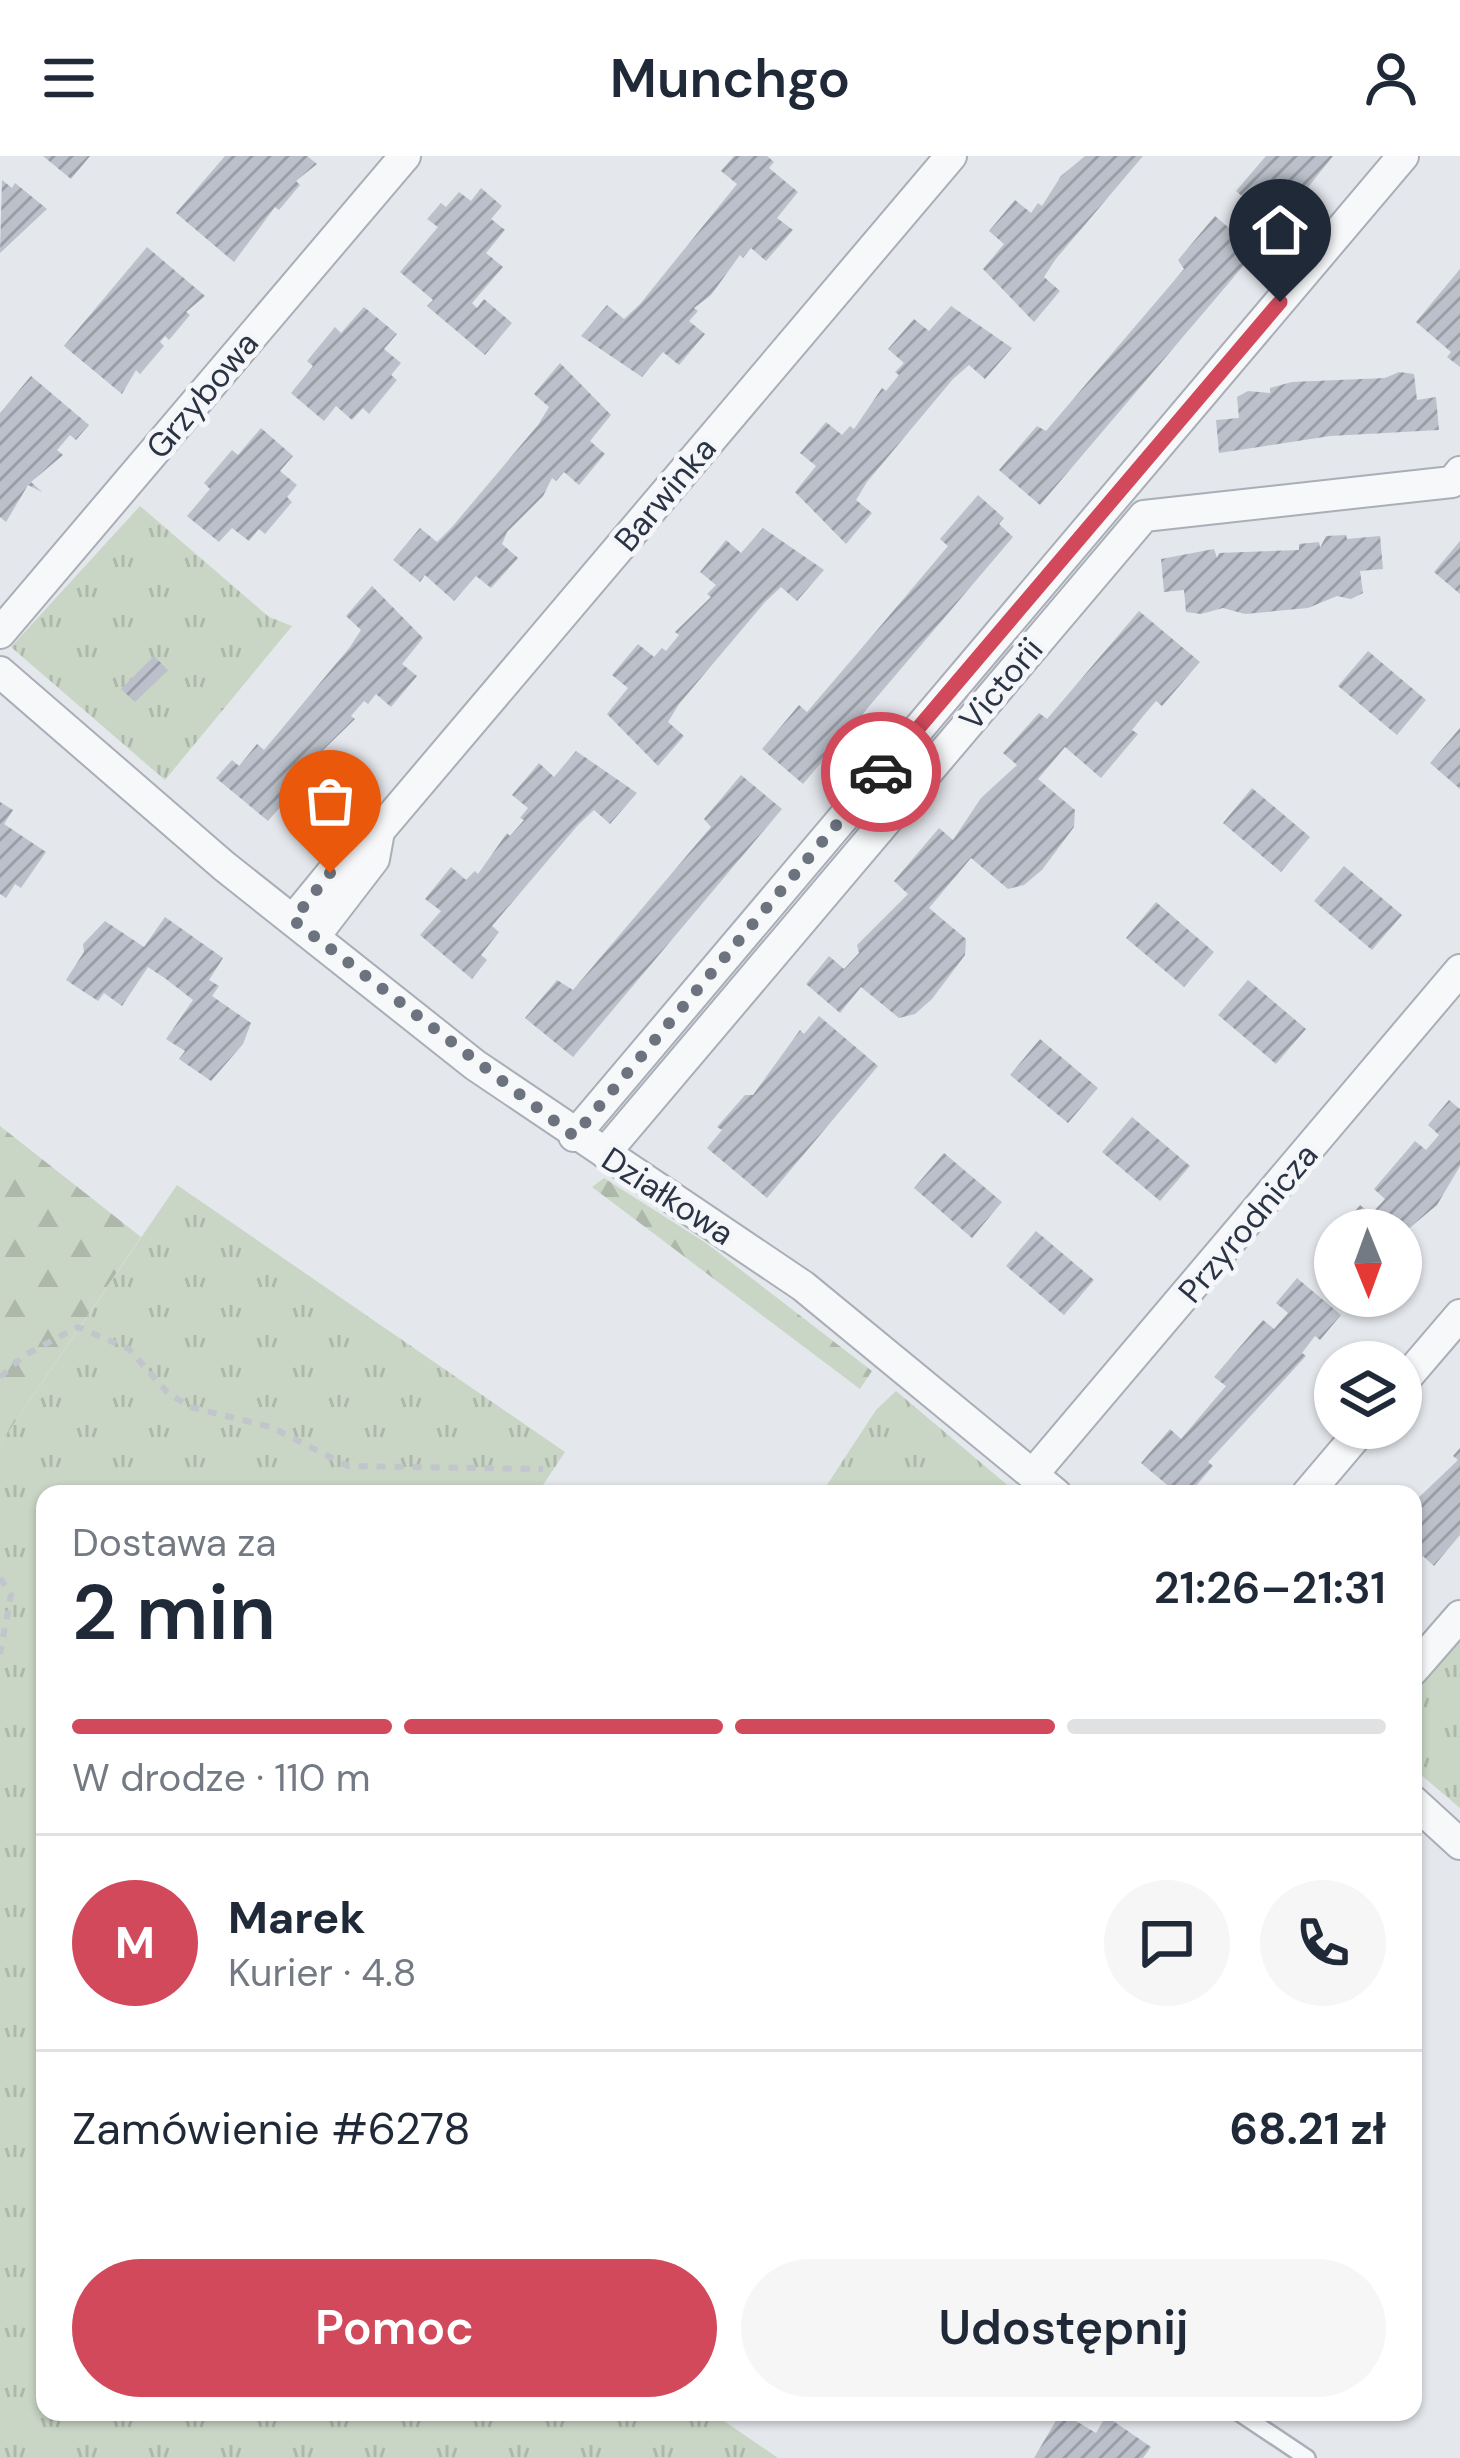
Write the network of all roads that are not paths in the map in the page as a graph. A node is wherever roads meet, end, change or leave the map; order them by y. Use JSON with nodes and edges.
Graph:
{"nodes":[{"id":1,"x":405,"y":156,"type":"edge"},
{"id":2,"x":951,"y":156,"type":"edge"},
{"id":3,"x":1403,"y":156,"type":"edge"},
{"id":4,"x":1460,"y":472,"type":"edge"},
{"id":5,"x":0,"y":633,"type":"edge"},
{"id":6,"x":0,"y":672,"type":"edge"},
{"id":7,"x":303,"y":928,"type":"junction"},
{"id":8,"x":1460,"y":970,"type":"edge"},
{"id":9,"x":574,"y":1136,"type":"junction"},
{"id":10,"x":605,"y":1153,"type":"junction"},
{"id":11,"x":1460,"y":1315,"type":"edge"},
{"id":12,"x":1422,"y":1359,"type":"edge"},
{"id":13,"x":1345,"y":1449,"type":"edge"},
{"id":14,"x":1045,"y":1484,"type":"edge"},
{"id":15,"x":1315,"y":1485,"type":"edge"},
{"id":16,"x":1460,"y":1616,"type":"edge"},
{"id":17,"x":1422,"y":1660,"type":"edge"},
{"id":18,"x":1422,"y":1809,"type":"edge"},
{"id":19,"x":1460,"y":1844,"type":"edge"},
{"id":20,"x":1252,"y":2421,"type":"edge"},
{"id":21,"x":1307,"y":2458,"type":"edge"}],
"edges":[{"from":1,"to":5,"type":"street","name":"Grzybowa"},
{"from":2,"to":7,"type":"street","name":"Barwinka"},
{"from":3,"to":9,"type":"street","name":"Victorii"},
{"from":4,"to":10,"type":"street","name":"Victorii"},
{"from":6,"to":7,"type":"street","name":"Działkowa"},
{"from":7,"to":9,"type":"street","name":"Działkowa"},
{"from":8,"to":14,"type":"street","name":"Przyrodnicza"},
{"from":9,"to":10,"type":"street","name":"Działkowa"},
{"from":10,"to":14,"type":"street","name":"Działkowa"},
{"from":11,"to":12,"type":"street"},
{"from":13,"to":15,"type":"street"},
{"from":16,"to":17,"type":"street"},
{"from":18,"to":19,"type":"street"},
{"from":20,"to":21,"type":"lane"}]}
